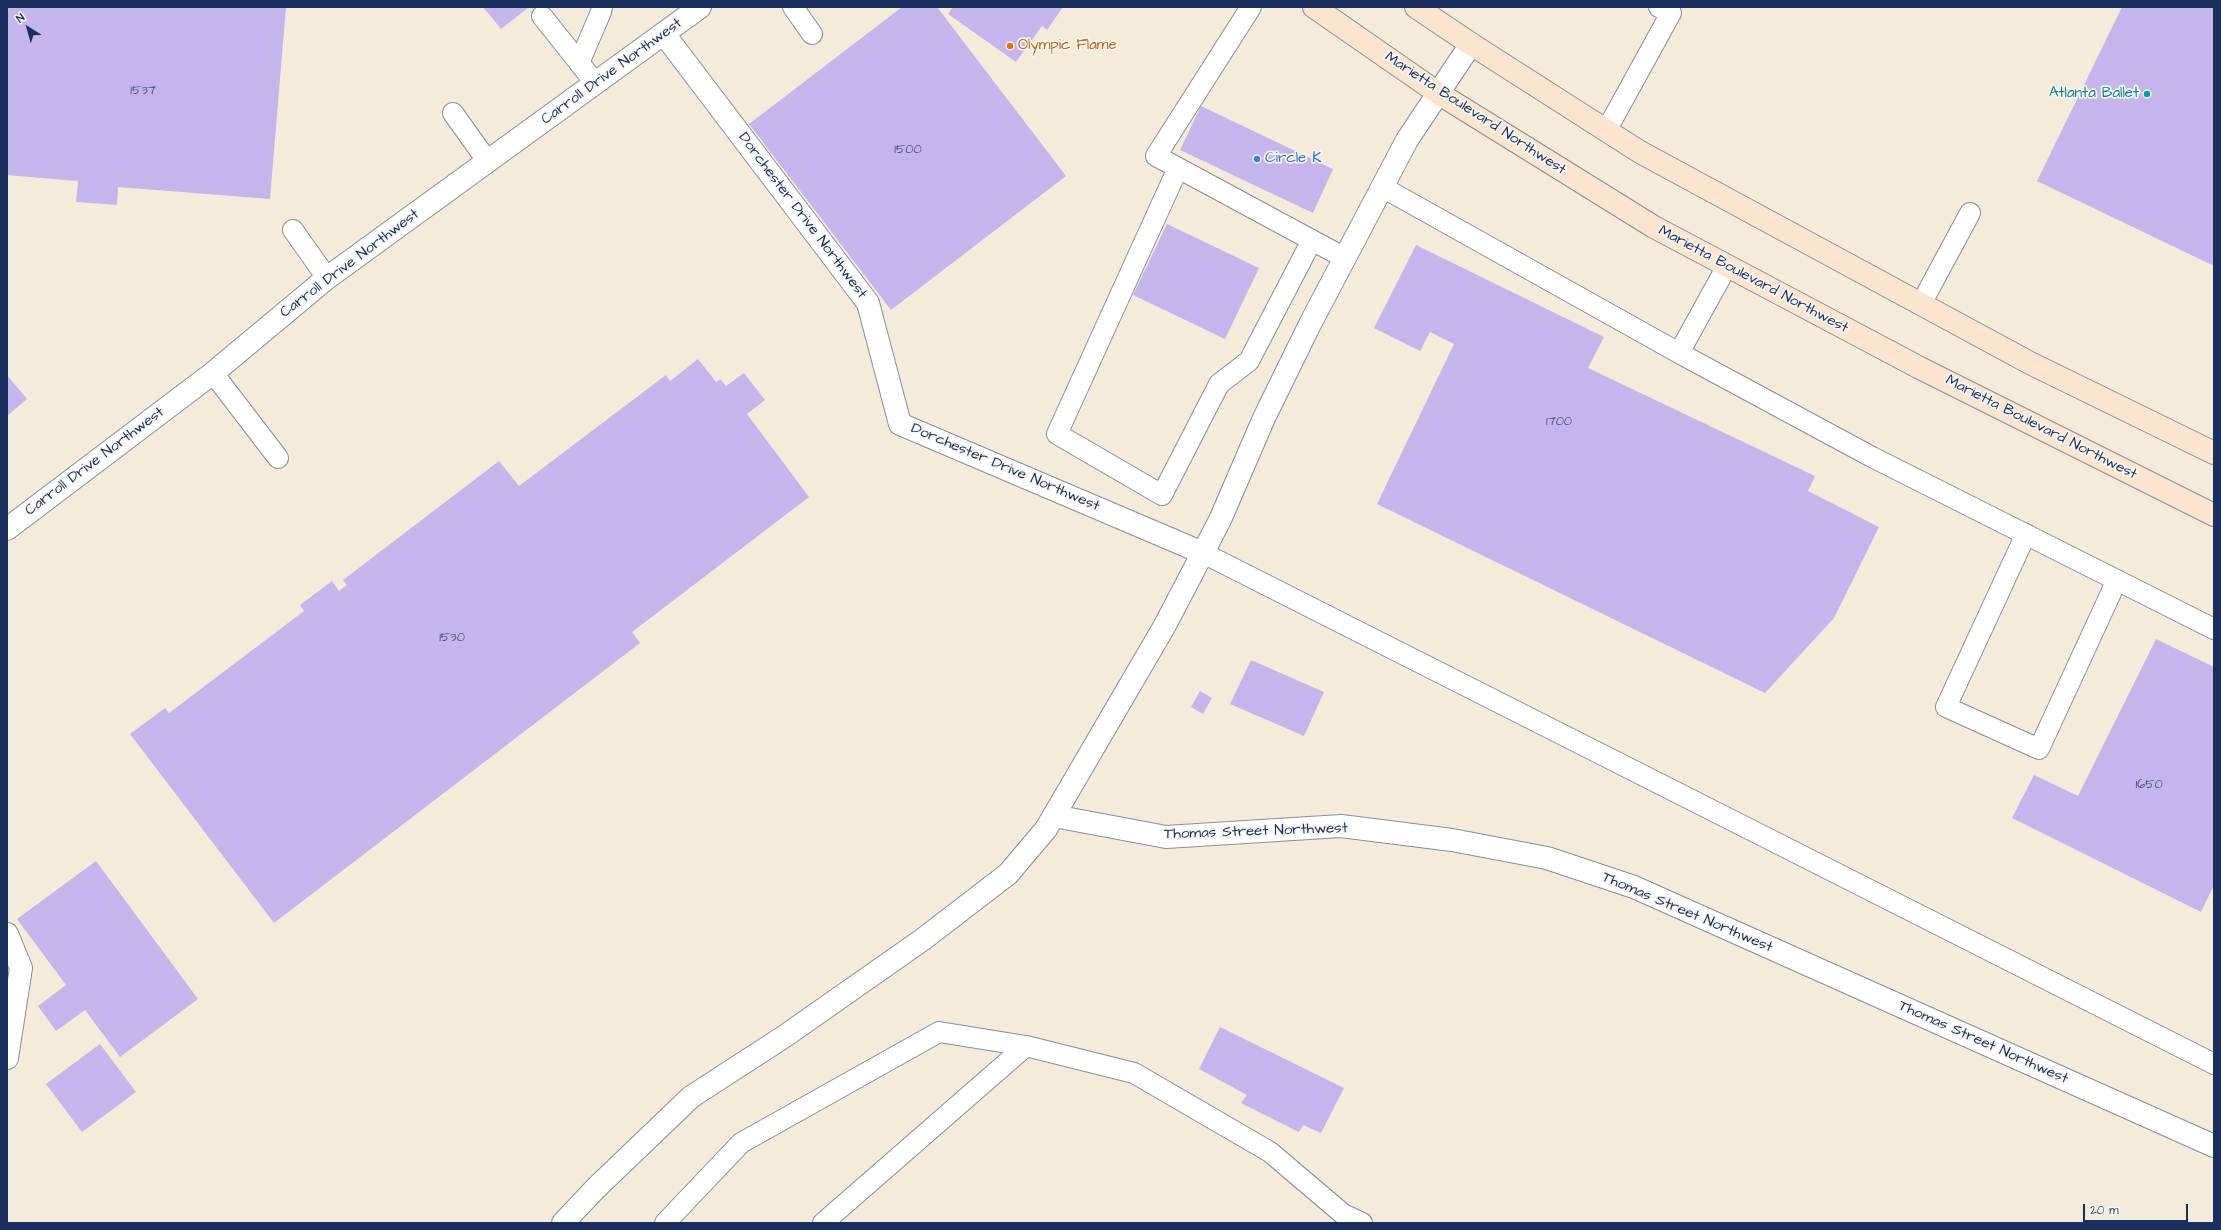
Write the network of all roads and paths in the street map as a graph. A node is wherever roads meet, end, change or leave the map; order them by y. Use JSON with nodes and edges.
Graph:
{"nodes":[{"id":1,"x":602,"y":7,"type":"edge"},
{"id":2,"x":700,"y":7,"type":"edge"},
{"id":3,"x":792,"y":7,"type":"edge"},
{"id":4,"x":1251,"y":7,"type":"edge"},
{"id":5,"x":1314,"y":7,"type":"edge"},
{"id":6,"x":1416,"y":7,"type":"edge"},
{"id":7,"x":1659,"y":7,"type":"edge"},
{"id":8,"x":542,"y":16,"type":"dead end"},
{"id":9,"x":664,"y":34,"type":"junction"},
{"id":10,"x":812,"y":34,"type":"dead end"},
{"id":11,"x":1470,"y":44,"type":"junction"},
{"id":12,"x":579,"y":63,"type":"junction"},
{"id":13,"x":596,"y":84,"type":"junction"},
{"id":14,"x":1438,"y":93,"type":"junction"},
{"id":15,"x":452,"y":114,"type":"dead end"},
{"id":16,"x":1606,"y":131,"type":"junction"},
{"id":17,"x":488,"y":162,"type":"junction"},
{"id":18,"x":1178,"y":168,"type":"junction"},
{"id":19,"x":1382,"y":187,"type":"junction"},
{"id":20,"x":1970,"y":213,"type":"dead end"},
{"id":21,"x":294,"y":230,"type":"dead end"},
{"id":22,"x":1312,"y":240,"type":"junction"},
{"id":23,"x":1345,"y":258,"type":"junction"},
{"id":24,"x":1727,"y":266,"type":"junction"},
{"id":25,"x":327,"y":278,"type":"junction"},
{"id":26,"x":1921,"y":304,"type":"junction"},
{"id":27,"x":1679,"y":353,"type":"junction"},
{"id":28,"x":213,"y":372,"type":"junction"},
{"id":29,"x":2214,"y":453,"type":"edge"},
{"id":30,"x":278,"y":458,"type":"dead end"},
{"id":31,"x":2214,"y":515,"type":"edge"},
{"id":32,"x":7,"y":529,"type":"edge"},
{"id":33,"x":2026,"y":534,"type":"junction"},
{"id":34,"x":1203,"y":553,"type":"junction"},
{"id":35,"x":2117,"y":580,"type":"junction"},
{"id":36,"x":2214,"y":629,"type":"edge"},
{"id":37,"x":1054,"y":816,"type":"junction"},
{"id":38,"x":7,"y":934,"type":"edge"},
{"id":39,"x":1026,"y":1046,"type":"junction"},
{"id":40,"x":7,"y":1058,"type":"edge"},
{"id":41,"x":2214,"y":1064,"type":"edge"},
{"id":42,"x":2214,"y":1146,"type":"edge"},
{"id":43,"x":1344,"y":1218,"type":"edge"},
{"id":44,"x":564,"y":1223,"type":"edge"},
{"id":45,"x":665,"y":1223,"type":"edge"},
{"id":46,"x":823,"y":1223,"type":"edge"},
{"id":47,"x":1362,"y":1223,"type":"edge"}],
"edges":[{"from":1,"to":12,"type":"lane"},
{"from":2,"to":9,"type":"street","name":"Carroll Drive Northwest"},
{"from":3,"to":10,"type":"lane"},
{"from":4,"to":18,"type":"lane"},
{"from":5,"to":14,"type":"main road","name":"Marietta Boulevard Northwest"},
{"from":6,"to":11,"type":"main road"},
{"from":7,"to":16,"type":"lane"},
{"from":8,"to":12,"type":"lane"},
{"from":9,"to":13,"type":"street","name":"Carroll Drive Northwest"},
{"from":9,"to":34,"type":"street","name":"Dorchester Drive Northwest"},
{"from":11,"to":14,"type":"street"},
{"from":11,"to":16,"type":"main road"},
{"from":12,"to":13,"type":"lane"},
{"from":13,"to":17,"type":"street","name":"Carroll Drive Northwest"},
{"from":14,"to":19,"type":"street"},
{"from":14,"to":24,"type":"main road","name":"Marietta Boulevard Northwest"},
{"from":15,"to":17,"type":"lane"},
{"from":16,"to":26,"type":"main road"},
{"from":17,"to":25,"type":"street","name":"Carroll Drive Northwest"},
{"from":18,"to":22,"type":"lane"},
{"from":18,"to":22,"type":"lane"},
{"from":19,"to":23,"type":"street"},
{"from":19,"to":27,"type":"lane"},
{"from":20,"to":26,"type":"lane"},
{"from":21,"to":25,"type":"lane"},
{"from":22,"to":23,"type":"lane"},
{"from":23,"to":34,"type":"street"},
{"from":24,"to":27,"type":"lane"},
{"from":24,"to":31,"type":"main road","name":"Marietta Boulevard Northwest"},
{"from":25,"to":28,"type":"street","name":"Carroll Drive Northwest"},
{"from":26,"to":29,"type":"main road"},
{"from":27,"to":33,"type":"lane"},
{"from":28,"to":30,"type":"lane"},
{"from":28,"to":32,"type":"street","name":"Carroll Drive Northwest"},
{"from":33,"to":35,"type":"lane"},
{"from":33,"to":35,"type":"lane"},
{"from":34,"to":37,"type":"street"},
{"from":34,"to":41,"type":"lane"},
{"from":35,"to":36,"type":"lane"},
{"from":37,"to":42,"type":"street","name":"Thomas Street Northwest"},
{"from":37,"to":44,"type":"street"},
{"from":38,"to":40,"type":"street"},
{"from":39,"to":43,"type":"lane"},
{"from":39,"to":45,"type":"lane"},
{"from":39,"to":46,"type":"lane"},
{"from":43,"to":47,"type":"lane"}]}
